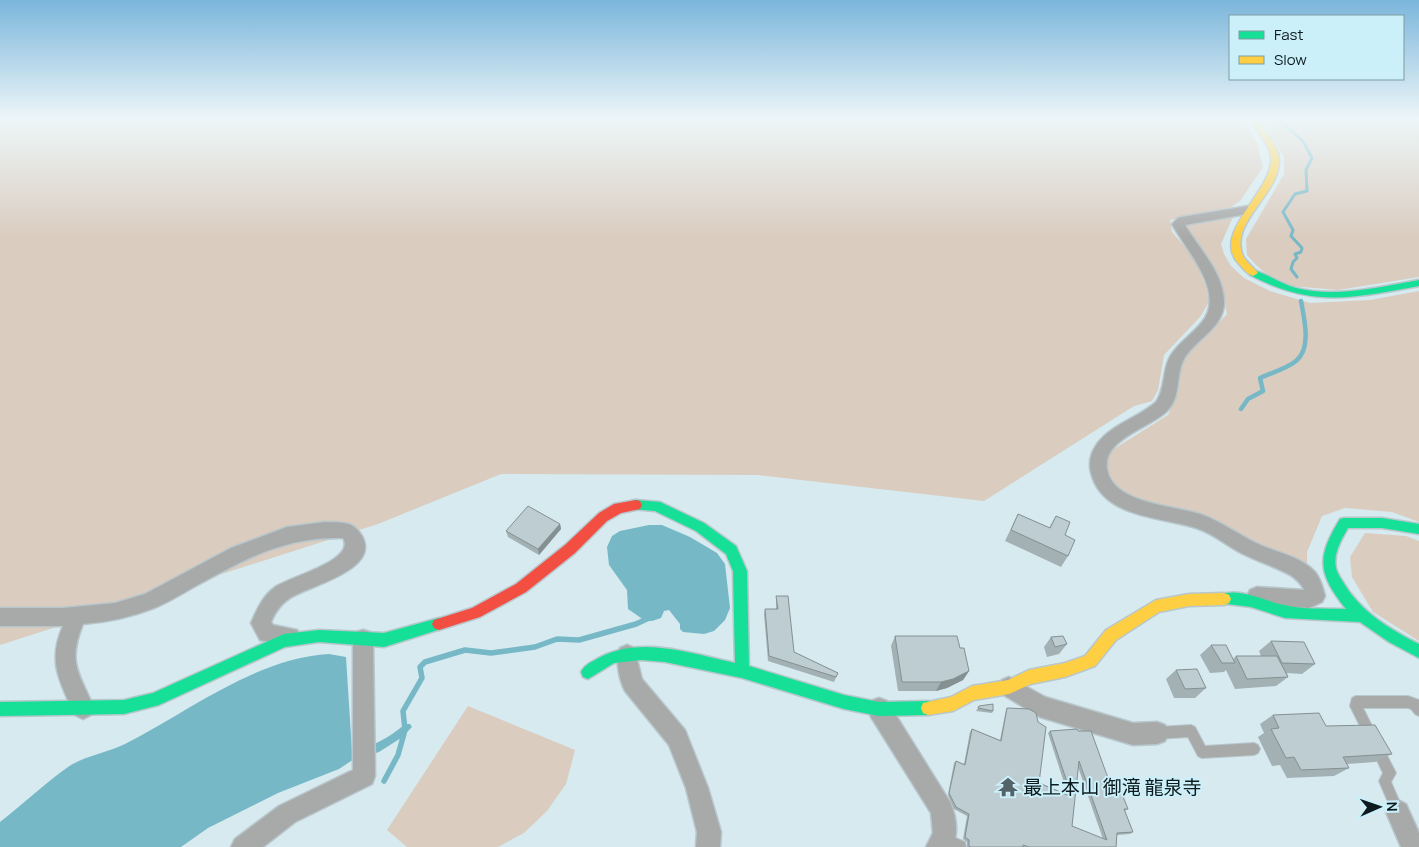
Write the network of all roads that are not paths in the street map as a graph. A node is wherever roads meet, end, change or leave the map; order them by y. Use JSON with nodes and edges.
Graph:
{"nodes":[{"id":1,"x":1274,"y":159,"type":"edge"},
{"id":2,"x":1248,"y":210,"type":"junction"},
{"id":3,"x":1419,"y":283,"type":"edge"},
{"id":4,"x":1419,"y":530,"type":"edge"},
{"id":5,"x":1246,"y":601,"type":"junction"},
{"id":6,"x":77,"y":616,"type":"junction"},
{"id":7,"x":1361,"y":616,"type":"junction"},
{"id":8,"x":0,"y":617,"type":"edge"},
{"id":9,"x":363,"y":638,"type":"junction"},
{"id":10,"x":299,"y":639,"type":"junction"},
{"id":11,"x":1419,"y":651,"type":"edge"},
{"id":12,"x":627,"y":655,"type":"junction"},
{"id":13,"x":742,"y":671,"type":"junction"},
{"id":14,"x":588,"y":672,"type":"dead end"},
{"id":15,"x":1009,"y":687,"type":"junction"},
{"id":16,"x":83,"y":708,"type":"junction"},
{"id":17,"x":0,"y":709,"type":"edge"},
{"id":18,"x":879,"y":709,"type":"junction"},
{"id":19,"x":1419,"y":710,"type":"edge"},
{"id":20,"x":1157,"y":733,"type":"joint"},
{"id":21,"x":1254,"y":749,"type":"dead end"},
{"id":22,"x":1398,"y":812,"type":"joint"},
{"id":23,"x":947,"y":844,"type":"edge"},
{"id":24,"x":243,"y":847,"type":"edge"},
{"id":25,"x":708,"y":847,"type":"edge"},
{"id":26,"x":1413,"y":847,"type":"edge"}],
"edges":[{"from":1,"to":2,"type":"street"},
{"from":2,"to":3,"type":"street"},
{"from":2,"to":5,"type":"street"},
{"from":4,"to":7,"type":"street"},
{"from":5,"to":7,"type":"street"},
{"from":5,"to":15,"type":"street"},
{"from":6,"to":8,"type":"street"},
{"from":6,"to":10,"type":"street"},
{"from":6,"to":16,"type":"street"},
{"from":7,"to":11,"type":"street"},
{"from":9,"to":10,"type":"street"},
{"from":9,"to":13,"type":"street"},
{"from":9,"to":24,"type":"street"},
{"from":10,"to":16,"type":"street"},
{"from":12,"to":13,"type":"street"},
{"from":12,"to":14,"type":"street"},
{"from":12,"to":25,"type":"street"},
{"from":13,"to":18,"type":"street"},
{"from":15,"to":18,"type":"street"},
{"from":15,"to":20,"type":"street"},
{"from":16,"to":17,"type":"street"},
{"from":18,"to":23,"type":"street"},
{"from":19,"to":22,"type":"lane"},
{"from":20,"to":21,"type":"lane"},
{"from":22,"to":26,"type":"street"}]}
